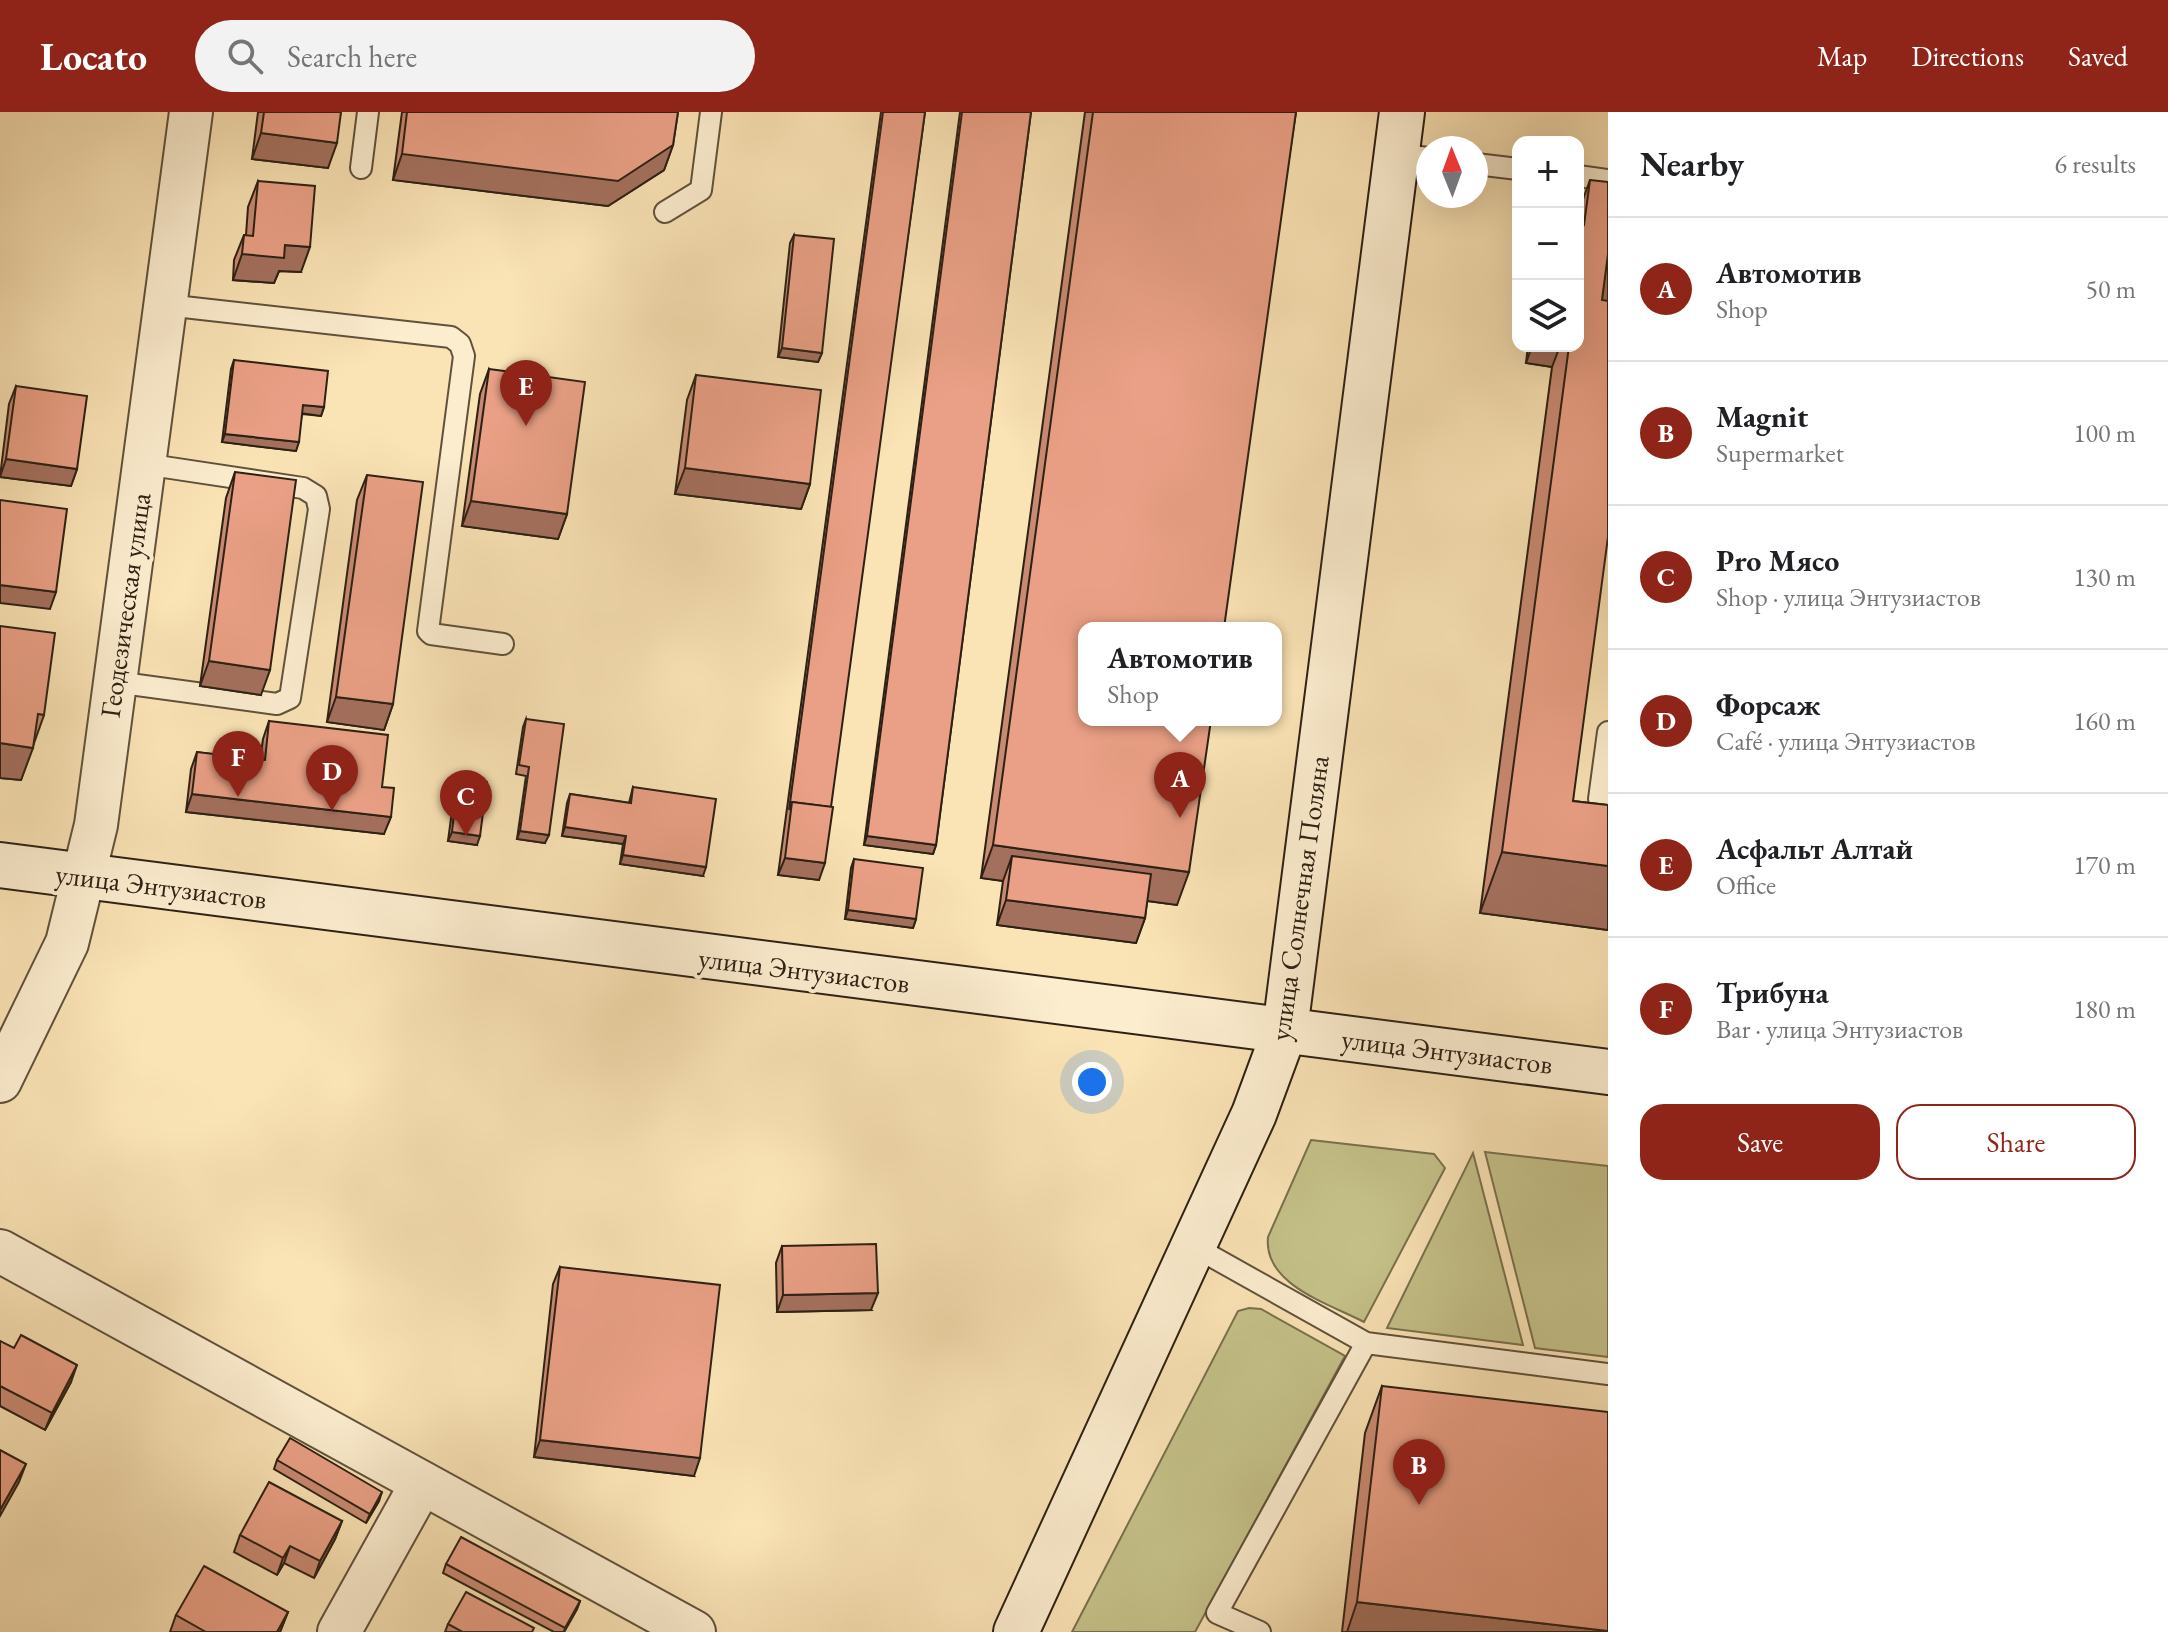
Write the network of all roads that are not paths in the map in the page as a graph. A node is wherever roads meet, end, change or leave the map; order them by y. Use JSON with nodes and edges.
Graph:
{"nodes":[{"id":1,"x":191,"y":112,"type":"edge"},
{"id":2,"x":368,"y":112,"type":"edge"},
{"id":3,"x":711,"y":112,"type":"edge"},
{"id":4,"x":1402,"y":112,"type":"edge"},
{"id":5,"x":1412,"y":156,"type":"edge"},
{"id":6,"x":1488,"y":165,"type":"edge"},
{"id":7,"x":361,"y":168,"type":"dead end"},
{"id":8,"x":1512,"y":168,"type":"edge"},
{"id":9,"x":1584,"y":177,"type":"edge"},
{"id":10,"x":1608,"y":180,"type":"edge"},
{"id":11,"x":665,"y":212,"type":"dead end"},
{"id":12,"x":166,"y":305,"type":"junction"},
{"id":13,"x":144,"y":464,"type":"junction"},
{"id":14,"x":503,"y":644,"type":"dead end"},
{"id":15,"x":115,"y":682,"type":"junction"},
{"id":16,"x":1608,"y":732,"type":"edge"},
{"id":17,"x":1608,"y":802,"type":"edge"},
{"id":18,"x":0,"y":865,"type":"edge"},
{"id":19,"x":85,"y":875,"type":"junction"},
{"id":20,"x":1285,"y":1030,"type":"junction"},
{"id":21,"x":11,"y":1038,"type":"edge"},
{"id":22,"x":1608,"y":1072,"type":"edge"},
{"id":23,"x":0,"y":1081,"type":"edge"},
{"id":24,"x":1193,"y":1246,"type":"junction"},
{"id":25,"x":0,"y":1251,"type":"edge"},
{"id":26,"x":1366,"y":1343,"type":"junction"},
{"id":27,"x":1608,"y":1374,"type":"edge"},
{"id":28,"x":422,"y":1483,"type":"junction"},
{"id":29,"x":339,"y":1632,"type":"edge"},
{"id":30,"x":694,"y":1632,"type":"edge"},
{"id":31,"x":1016,"y":1632,"type":"edge"},
{"id":32,"x":1260,"y":1632,"type":"edge"}],
"edges":[{"from":1,"to":12,"type":"street","name":"Геодезическая улица"},
{"from":2,"to":7,"type":"lane"},
{"from":3,"to":11,"type":"lane"},
{"from":4,"to":5,"type":"street","name":"улица Солнечная Поляна"},
{"from":5,"to":20,"type":"street","name":"улица Солнечная Поляна"},
{"from":6,"to":8,"type":"lane"},
{"from":9,"to":10,"type":"lane"},
{"from":12,"to":13,"type":"street","name":"Геодезическая улица"},
{"from":12,"to":14,"type":"lane"},
{"from":13,"to":15,"type":"street","name":"Геодезическая улица"},
{"from":13,"to":15,"type":"lane"},
{"from":15,"to":19,"type":"street","name":"Геодезическая улица"},
{"from":16,"to":17,"type":"lane"},
{"from":18,"to":19,"type":"street","name":"улица Энтузиастов"},
{"from":19,"to":20,"type":"street","name":"улица Энтузиастов"},
{"from":19,"to":21,"type":"street","name":"Геодезическая улица"},
{"from":20,"to":22,"type":"street","name":"улица Энтузиастов"},
{"from":20,"to":24,"type":"street","name":"улица Солнечная Поляна"},
{"from":21,"to":23,"type":"street","name":"Геодезическая улица"},
{"from":24,"to":26,"type":"lane"},
{"from":24,"to":31,"type":"street","name":"улица Солнечная Поляна"},
{"from":25,"to":28,"type":"street"},
{"from":26,"to":27,"type":"lane"},
{"from":26,"to":32,"type":"lane"},
{"from":28,"to":29,"type":"street"},
{"from":28,"to":30,"type":"street"}]}
